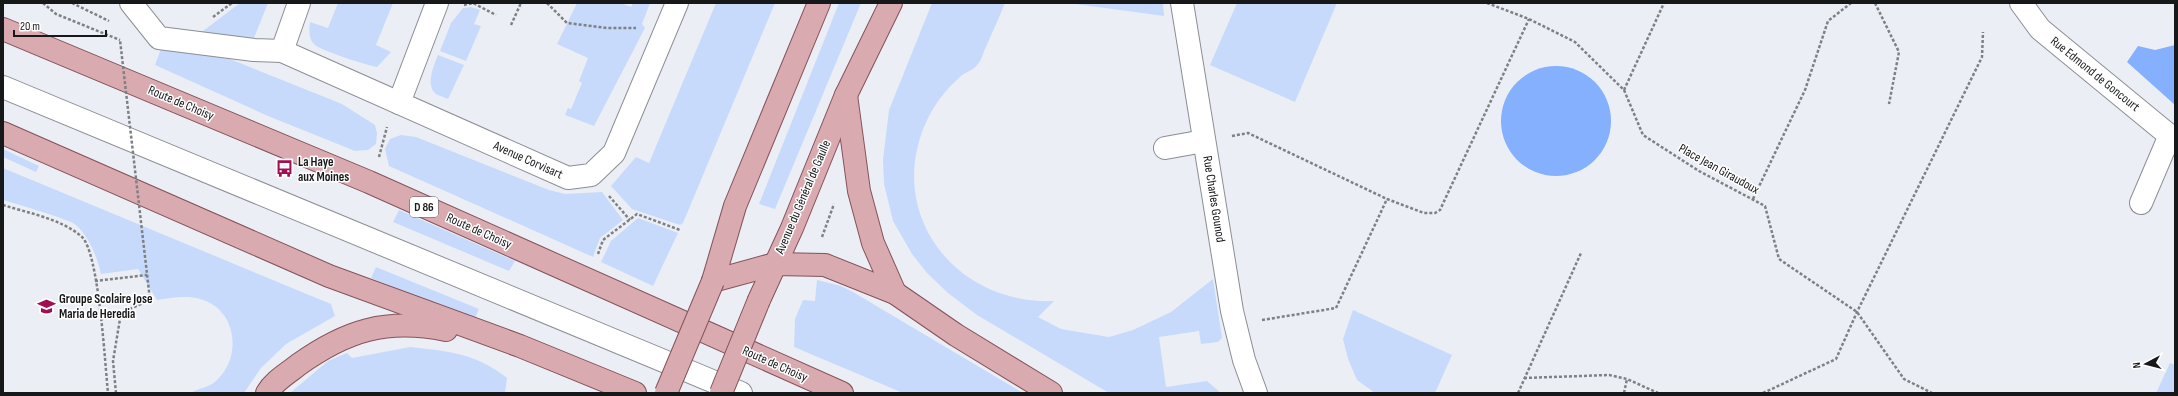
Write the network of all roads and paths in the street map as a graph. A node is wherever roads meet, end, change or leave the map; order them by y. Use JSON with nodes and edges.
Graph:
{"nodes":[{"id":1,"x":43,"y":3,"type":"edge"},
{"id":2,"x":131,"y":3,"type":"edge"},
{"id":3,"x":299,"y":3,"type":"edge"},
{"id":4,"x":437,"y":3,"type":"edge"},
{"id":5,"x":520,"y":3,"type":"edge"},
{"id":6,"x":547,"y":3,"type":"edge"},
{"id":7,"x":677,"y":3,"type":"edge"},
{"id":8,"x":819,"y":3,"type":"edge"},
{"id":9,"x":891,"y":3,"type":"edge"},
{"id":10,"x":1182,"y":3,"type":"edge"},
{"id":11,"x":1488,"y":3,"type":"edge"},
{"id":12,"x":1664,"y":3,"type":"edge"},
{"id":13,"x":1851,"y":3,"type":"edge"},
{"id":14,"x":1875,"y":3,"type":"edge"},
{"id":15,"x":2021,"y":3,"type":"edge"},
{"id":16,"x":1529,"y":20,"type":"junction"},
{"id":17,"x":511,"y":25,"type":"dead end"},
{"id":18,"x":638,"y":28,"type":"dead end"},
{"id":19,"x":3,"y":29,"type":"edge"},
{"id":20,"x":1983,"y":32,"type":"dead end"},
{"id":21,"x":282,"y":51,"type":"junction"},
{"id":22,"x":3,"y":87,"type":"edge"},
{"id":23,"x":1624,"y":90,"type":"junction"},
{"id":24,"x":846,"y":95,"type":"junction"},
{"id":25,"x":399,"y":103,"type":"junction"},
{"id":26,"x":1888,"y":104,"type":"dead end"},
{"id":27,"x":387,"y":127,"type":"dead end"},
{"id":28,"x":3,"y":133,"type":"edge"},
{"id":29,"x":1229,"y":137,"type":"dead end"},
{"id":30,"x":2173,"y":138,"type":"edge"},
{"id":31,"x":1204,"y":141,"type":"junction"},
{"id":32,"x":1165,"y":148,"type":"dead end"},
{"id":33,"x":377,"y":164,"type":"dead end"},
{"id":34,"x":591,"y":175,"type":"junction"},
{"id":35,"x":1387,"y":199,"type":"junction"},
{"id":36,"x":1753,"y":200,"type":"junction"},
{"id":37,"x":835,"y":202,"type":"dead end"},
{"id":38,"x":2141,"y":203,"type":"dead end"},
{"id":39,"x":3,"y":205,"type":"edge"},
{"id":40,"x":630,"y":220,"type":"junction"},
{"id":41,"x":680,"y":230,"type":"dead end"},
{"id":42,"x":821,"y":239,"type":"dead end"},
{"id":43,"x":1581,"y":252,"type":"dead end"},
{"id":44,"x":596,"y":260,"type":"dead end"},
{"id":45,"x":775,"y":264,"type":"junction"},
{"id":46,"x":146,"y":275,"type":"junction"},
{"id":47,"x":95,"y":281,"type":"junction"},
{"id":48,"x":713,"y":281,"type":"junction"},
{"id":49,"x":895,"y":293,"type":"junction"},
{"id":50,"x":1857,"y":312,"type":"junction"},
{"id":51,"x":1260,"y":321,"type":"dead end"},
{"id":52,"x":520,"y":346,"type":"junction"},
{"id":53,"x":1524,"y":378,"type":"junction"},
{"id":54,"x":1627,"y":379,"type":"junction"},
{"id":55,"x":108,"y":393,"type":"edge"},
{"id":56,"x":116,"y":393,"type":"edge"},
{"id":57,"x":267,"y":393,"type":"edge"},
{"id":58,"x":635,"y":393,"type":"edge"},
{"id":59,"x":666,"y":393,"type":"edge"},
{"id":60,"x":721,"y":393,"type":"edge"},
{"id":61,"x":741,"y":393,"type":"edge"},
{"id":62,"x":842,"y":393,"type":"edge"},
{"id":63,"x":1050,"y":393,"type":"edge"},
{"id":64,"x":1256,"y":393,"type":"edge"},
{"id":65,"x":1518,"y":393,"type":"edge"},
{"id":66,"x":1624,"y":393,"type":"edge"},
{"id":67,"x":1658,"y":393,"type":"edge"},
{"id":68,"x":1762,"y":393,"type":"edge"},
{"id":69,"x":1932,"y":393,"type":"edge"}],
"edges":[{"from":1,"to":46,"type":"path","bridge":true},
{"from":2,"to":21,"type":"street"},
{"from":3,"to":21,"type":"street"},
{"from":4,"to":25,"type":"street"},
{"from":5,"to":17,"type":"path"},
{"from":6,"to":18,"type":"path"},
{"from":7,"to":34,"type":"street"},
{"from":8,"to":48,"type":"main road"},
{"from":9,"to":24,"type":"main road","name":"Avenue du Général de Gaulle"},
{"from":10,"to":31,"type":"street","name":"Rue Charles Gounod"},
{"from":11,"to":16,"type":"path","name":"Place Jean Giraudoux"},
{"from":12,"to":23,"type":"path"},
{"from":13,"to":36,"type":"path"},
{"from":14,"to":26,"type":"path"},
{"from":15,"to":30,"type":"street","name":"Rue Edmond de Goncourt"},
{"from":16,"to":23,"type":"path","name":"Place Jean Giraudoux"},
{"from":16,"to":35,"type":"path"},
{"from":19,"to":62,"type":"main road","name":"Route de Choisy","number":"D 86"},
{"from":20,"to":50,"type":"path"},
{"from":21,"to":25,"type":"street","name":"Avenue Corvisart"},
{"from":22,"to":61,"type":"street"},
{"from":23,"to":36,"type":"path","name":"Place Jean Giraudoux"},
{"from":24,"to":45,"type":"main road","name":"Avenue du Général de Gaulle"},
{"from":24,"to":49,"type":"main road"},
{"from":25,"to":34,"type":"street","name":"Avenue Corvisart"},
{"from":27,"to":33,"type":"path"},
{"from":28,"to":52,"type":"main road"},
{"from":29,"to":35,"type":"path"},
{"from":30,"to":38,"type":"street"},
{"from":31,"to":32,"type":"street"},
{"from":31,"to":64,"type":"street","name":"Rue Charles Gounod"},
{"from":34,"to":40,"type":"path"},
{"from":35,"to":51,"type":"path"},
{"from":36,"to":50,"type":"path","name":"Place Jean Giraudoux"},
{"from":37,"to":42,"type":"path"},
{"from":39,"to":47,"type":"path"},
{"from":40,"to":41,"type":"path"},
{"from":40,"to":44,"type":"path"},
{"from":43,"to":53,"type":"path"},
{"from":45,"to":48,"type":"main road"},
{"from":45,"to":49,"type":"main road"},
{"from":45,"to":60,"type":"main road","name":"Avenue du Général de Gaulle","bridge":true},
{"from":46,"to":47,"type":"path"},
{"from":46,"to":56,"type":"path","bridge":true},
{"from":47,"to":55,"type":"path"},
{"from":48,"to":59,"type":"main road","bridge":true},
{"from":49,"to":63,"type":"main road"},
{"from":50,"to":68,"type":"path"},
{"from":50,"to":69,"type":"path","name":"Place Jean Giraudoux"},
{"from":52,"to":57,"type":"main road"},
{"from":52,"to":58,"type":"main road"},
{"from":53,"to":54,"type":"path"},
{"from":53,"to":65,"type":"path"},
{"from":54,"to":66,"type":"path"},
{"from":54,"to":67,"type":"path"}]}
